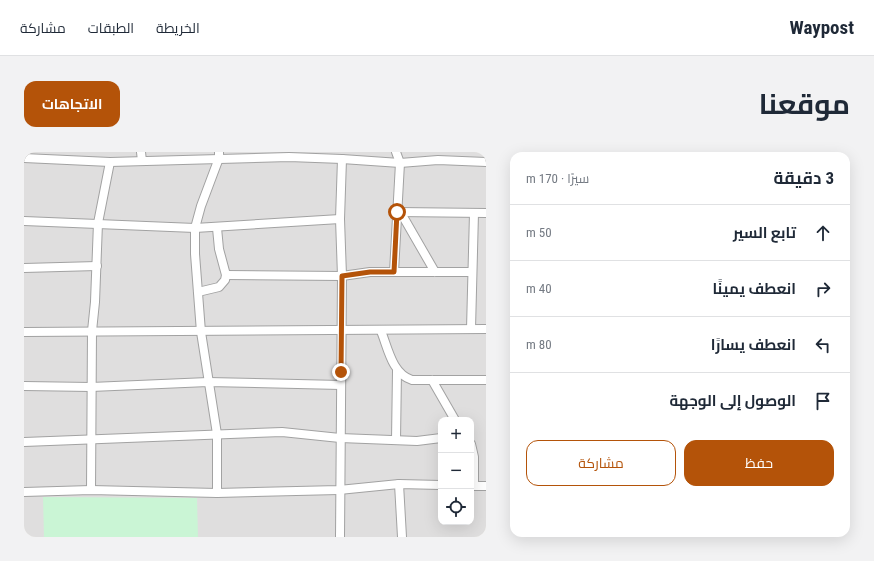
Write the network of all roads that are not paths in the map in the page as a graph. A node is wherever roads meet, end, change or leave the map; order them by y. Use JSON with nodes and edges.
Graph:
{"nodes":[{"id":1,"x":141,"y":152,"type":"edge"},
{"id":2,"x":396,"y":152,"type":"edge"},
{"id":3,"x":219,"y":155,"type":"edge"},
{"id":4,"x":289,"y":155,"type":"edge"},
{"id":5,"x":170,"y":156,"type":"edge"},
{"id":6,"x":438,"y":156,"type":"edge"},
{"id":7,"x":24,"y":158,"type":"edge"},
{"id":8,"x":342,"y":159,"type":"junction"},
{"id":9,"x":142,"y":161,"type":"junction"},
{"id":10,"x":110,"y":162,"type":"junction"},
{"id":11,"x":486,"y":162,"type":"edge"},
{"id":12,"x":400,"y":163,"type":"junction"},
{"id":13,"x":399,"y":213,"type":"junction"},
{"id":14,"x":474,"y":213,"type":"junction"},
{"id":15,"x":486,"y":213,"type":"edge"},
{"id":16,"x":340,"y":219,"type":"junction"},
{"id":17,"x":24,"y":220,"type":"edge"},
{"id":18,"x":98,"y":223,"type":"junction"},
{"id":19,"x":195,"y":228,"type":"junction"},
{"id":20,"x":217,"y":228,"type":"junction"},
{"id":21,"x":97,"y":266,"type":"junction"},
{"id":22,"x":24,"y":268,"type":"edge"},
{"id":23,"x":394,"y":272,"type":"junction"},
{"id":24,"x":435,"y":272,"type":"junction"},
{"id":25,"x":472,"y":272,"type":"junction"},
{"id":26,"x":226,"y":275,"type":"junction"},
{"id":27,"x":342,"y":276,"type":"junction"},
{"id":28,"x":198,"y":292,"type":"junction"},
{"id":29,"x":471,"y":329,"type":"junction"},
{"id":30,"x":486,"y":329,"type":"edge"},
{"id":31,"x":92,"y":331,"type":"junction"},
{"id":32,"x":341,"y":331,"type":"junction"},
{"id":33,"x":381,"y":331,"type":"junction"},
{"id":34,"x":24,"y":332,"type":"edge"},
{"id":35,"x":201,"y":332,"type":"junction"},
{"id":36,"x":397,"y":371,"type":"junction"},
{"id":37,"x":432,"y":380,"type":"junction"},
{"id":38,"x":486,"y":380,"type":"edge"},
{"id":39,"x":208,"y":382,"type":"junction"},
{"id":40,"x":341,"y":385,"type":"junction"},
{"id":41,"x":24,"y":386,"type":"edge"},
{"id":42,"x":92,"y":387,"type":"junction"},
{"id":43,"x":453,"y":417,"type":"edge"},
{"id":44,"x":217,"y":434,"type":"junction"},
{"id":45,"x":340,"y":438,"type":"junction"},
{"id":46,"x":438,"y":438,"type":"edge"},
{"id":47,"x":396,"y":440,"type":"junction"},
{"id":48,"x":91,"y":441,"type":"junction"},
{"id":49,"x":24,"y":442,"type":"edge"},
{"id":50,"x":399,"y":484,"type":"junction"},
{"id":51,"x":438,"y":485,"type":"edge"},
{"id":52,"x":474,"y":486,"type":"edge"},
{"id":53,"x":486,"y":486,"type":"edge"},
{"id":54,"x":91,"y":490,"type":"junction"},
{"id":55,"x":339,"y":490,"type":"junction"},
{"id":56,"x":24,"y":492,"type":"edge"},
{"id":57,"x":217,"y":493,"type":"junction"},
{"id":58,"x":340,"y":537,"type":"edge"},
{"id":59,"x":402,"y":537,"type":"edge"}],
"edges":[{"from":1,"to":9,"type":"street"},
{"from":2,"to":12,"type":"street"},
{"from":3,"to":4,"type":"street"},
{"from":3,"to":5,"type":"street"},
{"from":3,"to":19,"type":"street"},
{"from":4,"to":8,"type":"street"},
{"from":5,"to":9,"type":"street"},
{"from":6,"to":11,"type":"street"},
{"from":6,"to":12,"type":"street"},
{"from":7,"to":10,"type":"street"},
{"from":8,"to":12,"type":"street"},
{"from":8,"to":16,"type":"street"},
{"from":9,"to":10,"type":"street"},
{"from":10,"to":18,"type":"street"},
{"from":12,"to":13,"type":"street"},
{"from":13,"to":14,"type":"street"},
{"from":13,"to":23,"type":"street"},
{"from":13,"to":24,"type":"street"},
{"from":14,"to":15,"type":"street"},
{"from":14,"to":25,"type":"street"},
{"from":16,"to":20,"type":"street"},
{"from":16,"to":27,"type":"street"},
{"from":17,"to":18,"type":"street"},
{"from":18,"to":19,"type":"street"},
{"from":18,"to":21,"type":"street"},
{"from":19,"to":20,"type":"street"},
{"from":19,"to":28,"type":"street"},
{"from":20,"to":26,"type":"street"},
{"from":21,"to":22,"type":"street"},
{"from":21,"to":31,"type":"street"},
{"from":23,"to":24,"type":"street"},
{"from":23,"to":27,"type":"street"},
{"from":24,"to":25,"type":"street"},
{"from":25,"to":29,"type":"street"},
{"from":26,"to":27,"type":"street"},
{"from":26,"to":28,"type":"street"},
{"from":27,"to":32,"type":"street"},
{"from":28,"to":35,"type":"street"},
{"from":29,"to":30,"type":"street"},
{"from":29,"to":33,"type":"street"},
{"from":31,"to":34,"type":"street"},
{"from":31,"to":35,"type":"street"},
{"from":31,"to":42,"type":"street"},
{"from":32,"to":33,"type":"street"},
{"from":32,"to":35,"type":"street"},
{"from":32,"to":40,"type":"street"},
{"from":33,"to":36,"type":"street"},
{"from":35,"to":39,"type":"street"},
{"from":36,"to":37,"type":"street"},
{"from":36,"to":47,"type":"street"},
{"from":37,"to":38,"type":"street"},
{"from":37,"to":43,"type":"street"},
{"from":39,"to":40,"type":"street"},
{"from":39,"to":42,"type":"street"},
{"from":39,"to":44,"type":"street"},
{"from":40,"to":45,"type":"street"},
{"from":41,"to":42,"type":"street"},
{"from":42,"to":48,"type":"street"},
{"from":44,"to":45,"type":"street"},
{"from":44,"to":48,"type":"street"},
{"from":44,"to":57,"type":"street"},
{"from":45,"to":47,"type":"street"},
{"from":45,"to":55,"type":"street"},
{"from":46,"to":47,"type":"street"},
{"from":48,"to":49,"type":"street"},
{"from":48,"to":54,"type":"street"},
{"from":50,"to":51,"type":"street"},
{"from":50,"to":55,"type":"street"},
{"from":50,"to":59,"type":"street"},
{"from":52,"to":53,"type":"street"},
{"from":54,"to":56,"type":"street"},
{"from":54,"to":57,"type":"street"},
{"from":55,"to":57,"type":"street"},
{"from":55,"to":58,"type":"street"}]}
